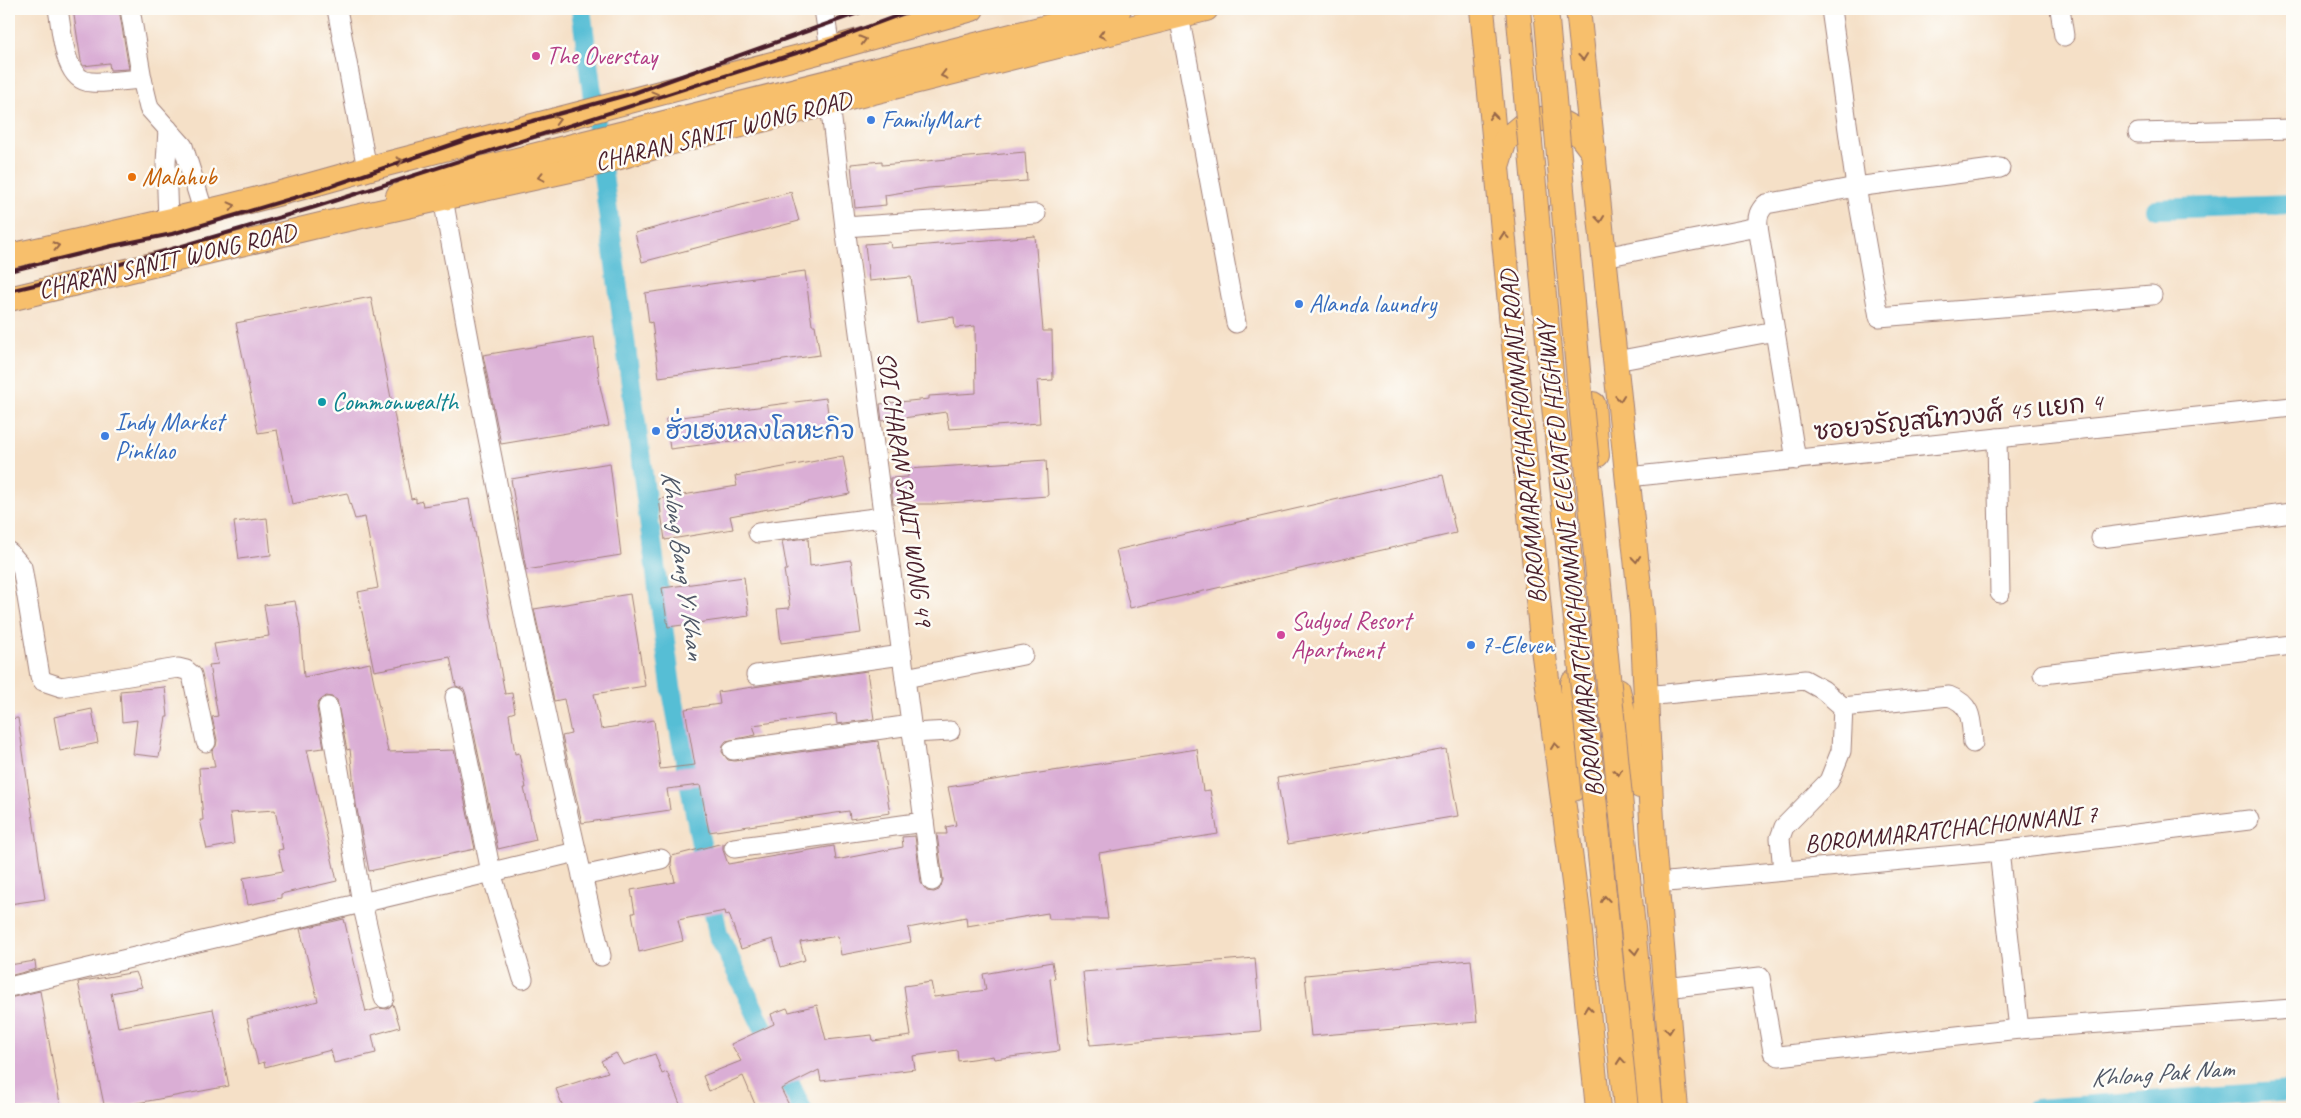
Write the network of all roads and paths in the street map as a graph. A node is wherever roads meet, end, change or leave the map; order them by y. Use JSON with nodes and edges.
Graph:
{"nodes":[{"id":1,"x":58,"y":9,"type":"edge"},
{"id":2,"x":130,"y":9,"type":"edge"},
{"id":3,"x":337,"y":9,"type":"edge"},
{"id":4,"x":824,"y":9,"type":"edge"},
{"id":5,"x":972,"y":9,"type":"edge"},
{"id":6,"x":1119,"y":9,"type":"edge"},
{"id":7,"x":1206,"y":9,"type":"edge"},
{"id":8,"x":1482,"y":9,"type":"edge"},
{"id":9,"x":1492,"y":9,"type":"edge"},
{"id":10,"x":1508,"y":9,"type":"edge"},
{"id":11,"x":1518,"y":9,"type":"edge"},
{"id":12,"x":1546,"y":9,"type":"edge"},
{"id":13,"x":1558,"y":9,"type":"edge"},
{"id":14,"x":1831,"y":9,"type":"edge"},
{"id":15,"x":2060,"y":9,"type":"edge"},
{"id":16,"x":1174,"y":12,"type":"edge"},
{"id":17,"x":1576,"y":13,"type":"edge"},
{"id":18,"x":944,"y":14,"type":"edge"},
{"id":19,"x":1484,"y":33,"type":"junction"},
{"id":20,"x":2064,"y":36,"type":"dead end"},
{"id":21,"x":830,"y":49,"type":"junction"},
{"id":22,"x":142,"y":79,"type":"junction"},
{"id":23,"x":830,"y":104,"type":"junction"},
{"id":24,"x":168,"y":129,"type":"junction"},
{"id":25,"x":2292,"y":129,"type":"edge"},
{"id":26,"x":2138,"y":133,"type":"dead end"},
{"id":27,"x":618,"y":146,"type":"junction"},
{"id":28,"x":1593,"y":152,"type":"junction"},
{"id":29,"x":1498,"y":164,"type":"junction"},
{"id":30,"x":2000,"y":168,"type":"dead end"},
{"id":31,"x":367,"y":170,"type":"junction"},
{"id":32,"x":1856,"y":186,"type":"junction"},
{"id":33,"x":302,"y":188,"type":"junction"},
{"id":34,"x":444,"y":188,"type":"junction"},
{"id":35,"x":204,"y":213,"type":"junction"},
{"id":36,"x":1036,"y":214,"type":"dead end"},
{"id":37,"x":168,"y":221,"type":"junction"},
{"id":38,"x":844,"y":227,"type":"junction"},
{"id":39,"x":1758,"y":227,"type":"junction"},
{"id":40,"x":9,"y":256,"type":"edge"},
{"id":41,"x":1604,"y":257,"type":"junction"},
{"id":42,"x":2152,"y":295,"type":"dead end"},
{"id":43,"x":9,"y":299,"type":"edge"},
{"id":44,"x":1236,"y":323,"type":"dead end"},
{"id":45,"x":1775,"y":331,"type":"junction"},
{"id":46,"x":1616,"y":361,"type":"junction"},
{"id":47,"x":2292,"y":407,"type":"edge"},
{"id":48,"x":1996,"y":438,"type":"junction"},
{"id":49,"x":1796,"y":460,"type":"junction"},
{"id":50,"x":1628,"y":477,"type":"junction"},
{"id":51,"x":2292,"y":513,"type":"edge"},
{"id":52,"x":883,"y":517,"type":"junction"},
{"id":53,"x":758,"y":533,"type":"dead end"},
{"id":54,"x":2101,"y":538,"type":"dead end"},
{"id":55,"x":9,"y":552,"type":"edge"},
{"id":56,"x":2000,"y":593,"type":"dead end"},
{"id":57,"x":2292,"y":645,"type":"edge"},
{"id":58,"x":902,"y":655,"type":"junction"},
{"id":59,"x":1022,"y":655,"type":"dead end"},
{"id":60,"x":2043,"y":674,"type":"dead end"},
{"id":61,"x":756,"y":675,"type":"dead end"},
{"id":62,"x":905,"y":678,"type":"junction"},
{"id":63,"x":1646,"y":696,"type":"junction"},
{"id":64,"x":456,"y":697,"type":"dead end"},
{"id":65,"x":328,"y":707,"type":"dead end"},
{"id":66,"x":1843,"y":707,"type":"junction"},
{"id":67,"x":912,"y":729,"type":"junction"},
{"id":68,"x":950,"y":731,"type":"dead end"},
{"id":69,"x":206,"y":742,"type":"dead end"},
{"id":70,"x":1974,"y":743,"type":"dead end"},
{"id":71,"x":734,"y":750,"type":"dead end"},
{"id":72,"x":2249,"y":820,"type":"dead end"},
{"id":73,"x":924,"y":822,"type":"junction"},
{"id":74,"x":1653,"y":842,"type":"junction"},
{"id":75,"x":734,"y":848,"type":"dead end"},
{"id":76,"x":1998,"y":851,"type":"junction"},
{"id":77,"x":576,"y":852,"type":"junction"},
{"id":78,"x":661,"y":859,"type":"dead end"},
{"id":79,"x":1572,"y":864,"type":"junction"},
{"id":80,"x":1783,"y":871,"type":"junction"},
{"id":81,"x":491,"y":872,"type":"junction"},
{"id":82,"x":582,"y":876,"type":"junction"},
{"id":83,"x":932,"y":881,"type":"dead end"},
{"id":84,"x":1657,"y":883,"type":"junction"},
{"id":85,"x":362,"y":903,"type":"junction"},
{"id":86,"x":600,"y":956,"type":"dead end"},
{"id":87,"x":522,"y":979,"type":"dead end"},
{"id":88,"x":9,"y":987,"type":"edge"},
{"id":89,"x":1666,"y":988,"type":"junction"},
{"id":90,"x":384,"y":998,"type":"dead end"},
{"id":91,"x":2292,"y":1010,"type":"edge"},
{"id":92,"x":2019,"y":1028,"type":"junction"},
{"id":93,"x":1598,"y":1109,"type":"edge"},
{"id":94,"x":1626,"y":1109,"type":"edge"},
{"id":95,"x":1650,"y":1109,"type":"edge"},
{"id":96,"x":1676,"y":1109,"type":"edge"}],
"edges":[{"from":1,"to":22,"type":"street"},
{"from":2,"to":22,"type":"street"},
{"from":3,"to":31,"type":"street"},
{"from":4,"to":21,"type":"street"},
{"from":5,"to":18,"type":"main road","name":"CHARAN SANIT WONG ROAD"},
{"from":6,"to":27,"type":"main road","name":"CHARAN SANIT WONG ROAD"},
{"from":7,"to":16,"type":"main road","name":"CHARAN SANIT WONG ROAD"},
{"from":8,"to":19,"type":"main road","name":"BOROMMARATCHACHONNANI ROAD"},
{"from":9,"to":19,"type":"main road"},
{"from":10,"to":79,"type":"main road","name":"BOROMMARATCHACHONNANI ROAD"},
{"from":94,"to":11,"type":"main road","name":"BOROMMARATCHACHONNANI ELEVATED HIGHWAY","one_way":true,"bridge":true},
{"from":12,"to":95,"type":"main road","name":"BOROMMARATCHACHONNANI ELEVATED HIGHWAY","one_way":true,"bridge":true},
{"from":13,"to":74,"type":"main road"},
{"from":14,"to":32,"type":"street"},
{"from":15,"to":20,"type":"street"},
{"from":16,"to":23,"type":"main road","name":"CHARAN SANIT WONG ROAD","one_way":true},
{"from":16,"to":44,"type":"street"},
{"from":17,"to":28,"type":"main road","one_way":true},
{"from":21,"to":18,"type":"main road","name":"CHARAN SANIT WONG ROAD","one_way":true},
{"from":29,"to":19,"type":"main road","name":"BOROMMARATCHACHONNANI ROAD","one_way":true},
{"from":31,"to":21,"type":"main road","name":"CHARAN SANIT WONG ROAD","one_way":true},
{"from":22,"to":24,"type":"street"},
{"from":23,"to":27,"type":"main road","name":"CHARAN SANIT WONG ROAD"},
{"from":23,"to":38,"type":"street","name":"SOI CHARAN SANIT WONG 49"},
{"from":24,"to":35,"type":"street"},
{"from":24,"to":37,"type":"street"},
{"from":25,"to":26,"type":"street"},
{"from":27,"to":34,"type":"main road","name":"CHARAN SANIT WONG ROAD"},
{"from":27,"to":34,"type":"main road","name":"CHARAN SANIT WONG ROAD","one_way":true},
{"from":28,"to":29,"type":"main road"},
{"from":28,"to":41,"type":"main road","one_way":true},
{"from":79,"to":29,"type":"main road","name":"BOROMMARATCHACHONNANI ROAD","one_way":true},
{"from":30,"to":32,"type":"street"},
{"from":31,"to":33,"type":"main road","name":"CHARAN SANIT WONG ROAD"},
{"from":32,"to":39,"type":"street"},
{"from":32,"to":42,"type":"street"},
{"from":33,"to":34,"type":"main road","name":"CHARAN SANIT WONG ROAD"},
{"from":35,"to":33,"type":"main road","name":"CHARAN SANIT WONG ROAD","one_way":true},
{"from":34,"to":43,"type":"main road","name":"CHARAN SANIT WONG ROAD"},
{"from":34,"to":77,"type":"street"},
{"from":35,"to":37,"type":"main road","name":"CHARAN SANIT WONG ROAD"},
{"from":36,"to":38,"type":"street"},
{"from":40,"to":37,"type":"main road","name":"CHARAN SANIT WONG ROAD","one_way":true},
{"from":38,"to":52,"type":"street","name":"SOI CHARAN SANIT WONG 49"},
{"from":39,"to":41,"type":"street"},
{"from":39,"to":45,"type":"street"},
{"from":41,"to":46,"type":"main road"},
{"from":45,"to":46,"type":"street"},
{"from":45,"to":49,"type":"street"},
{"from":46,"to":50,"type":"main road","one_way":true},
{"from":47,"to":48,"type":"street","name":"ซอยจรัญสนิทวงศ์ 45 แยก 4"},
{"from":48,"to":49,"type":"street","name":"ซอยจรัญสนิทวงศ์ 45 แยก 4"},
{"from":48,"to":56,"type":"street"},
{"from":49,"to":50,"type":"street","name":"ซอยจรัญสนิทวงศ์ 45 แยก 4"},
{"from":50,"to":63,"type":"main road","one_way":true},
{"from":51,"to":54,"type":"street"},
{"from":52,"to":53,"type":"street"},
{"from":52,"to":58,"type":"street","name":"SOI CHARAN SANIT WONG 49"},
{"from":55,"to":69,"type":"street"},
{"from":57,"to":60,"type":"street"},
{"from":58,"to":61,"type":"street"},
{"from":58,"to":62,"type":"street","name":"SOI CHARAN SANIT WONG 49"},
{"from":59,"to":62,"type":"street"},
{"from":62,"to":67,"type":"street","name":"SOI CHARAN SANIT WONG 49"},
{"from":63,"to":66,"type":"street"},
{"from":63,"to":74,"type":"main road"},
{"from":64,"to":81,"type":"street"},
{"from":65,"to":85,"type":"street"},
{"from":66,"to":70,"type":"street"},
{"from":66,"to":80,"type":"street"},
{"from":67,"to":68,"type":"street"},
{"from":67,"to":71,"type":"street"},
{"from":67,"to":73,"type":"street","name":"SOI CHARAN SANIT WONG 49"},
{"from":72,"to":76,"type":"street","name":"BOROMMARATCHACHONNANI 7"},
{"from":73,"to":75,"type":"street"},
{"from":73,"to":83,"type":"street","name":"SOI CHARAN SANIT WONG 49"},
{"from":74,"to":84,"type":"main road"},
{"from":76,"to":80,"type":"street","name":"BOROMMARATCHACHONNANI 7"},
{"from":76,"to":92,"type":"street"},
{"from":77,"to":81,"type":"street"},
{"from":77,"to":82,"type":"street"},
{"from":78,"to":82,"type":"street"},
{"from":93,"to":79,"type":"main road","name":"BOROMMARATCHACHONNANI ROAD","one_way":true},
{"from":80,"to":84,"type":"street","name":"BOROMMARATCHACHONNANI 7"},
{"from":81,"to":85,"type":"street"},
{"from":81,"to":87,"type":"street"},
{"from":82,"to":86,"type":"street"},
{"from":84,"to":89,"type":"main road"},
{"from":85,"to":88,"type":"street"},
{"from":85,"to":90,"type":"street"},
{"from":89,"to":92,"type":"street"},
{"from":89,"to":96,"type":"main road","one_way":true},
{"from":91,"to":92,"type":"street"}]}
